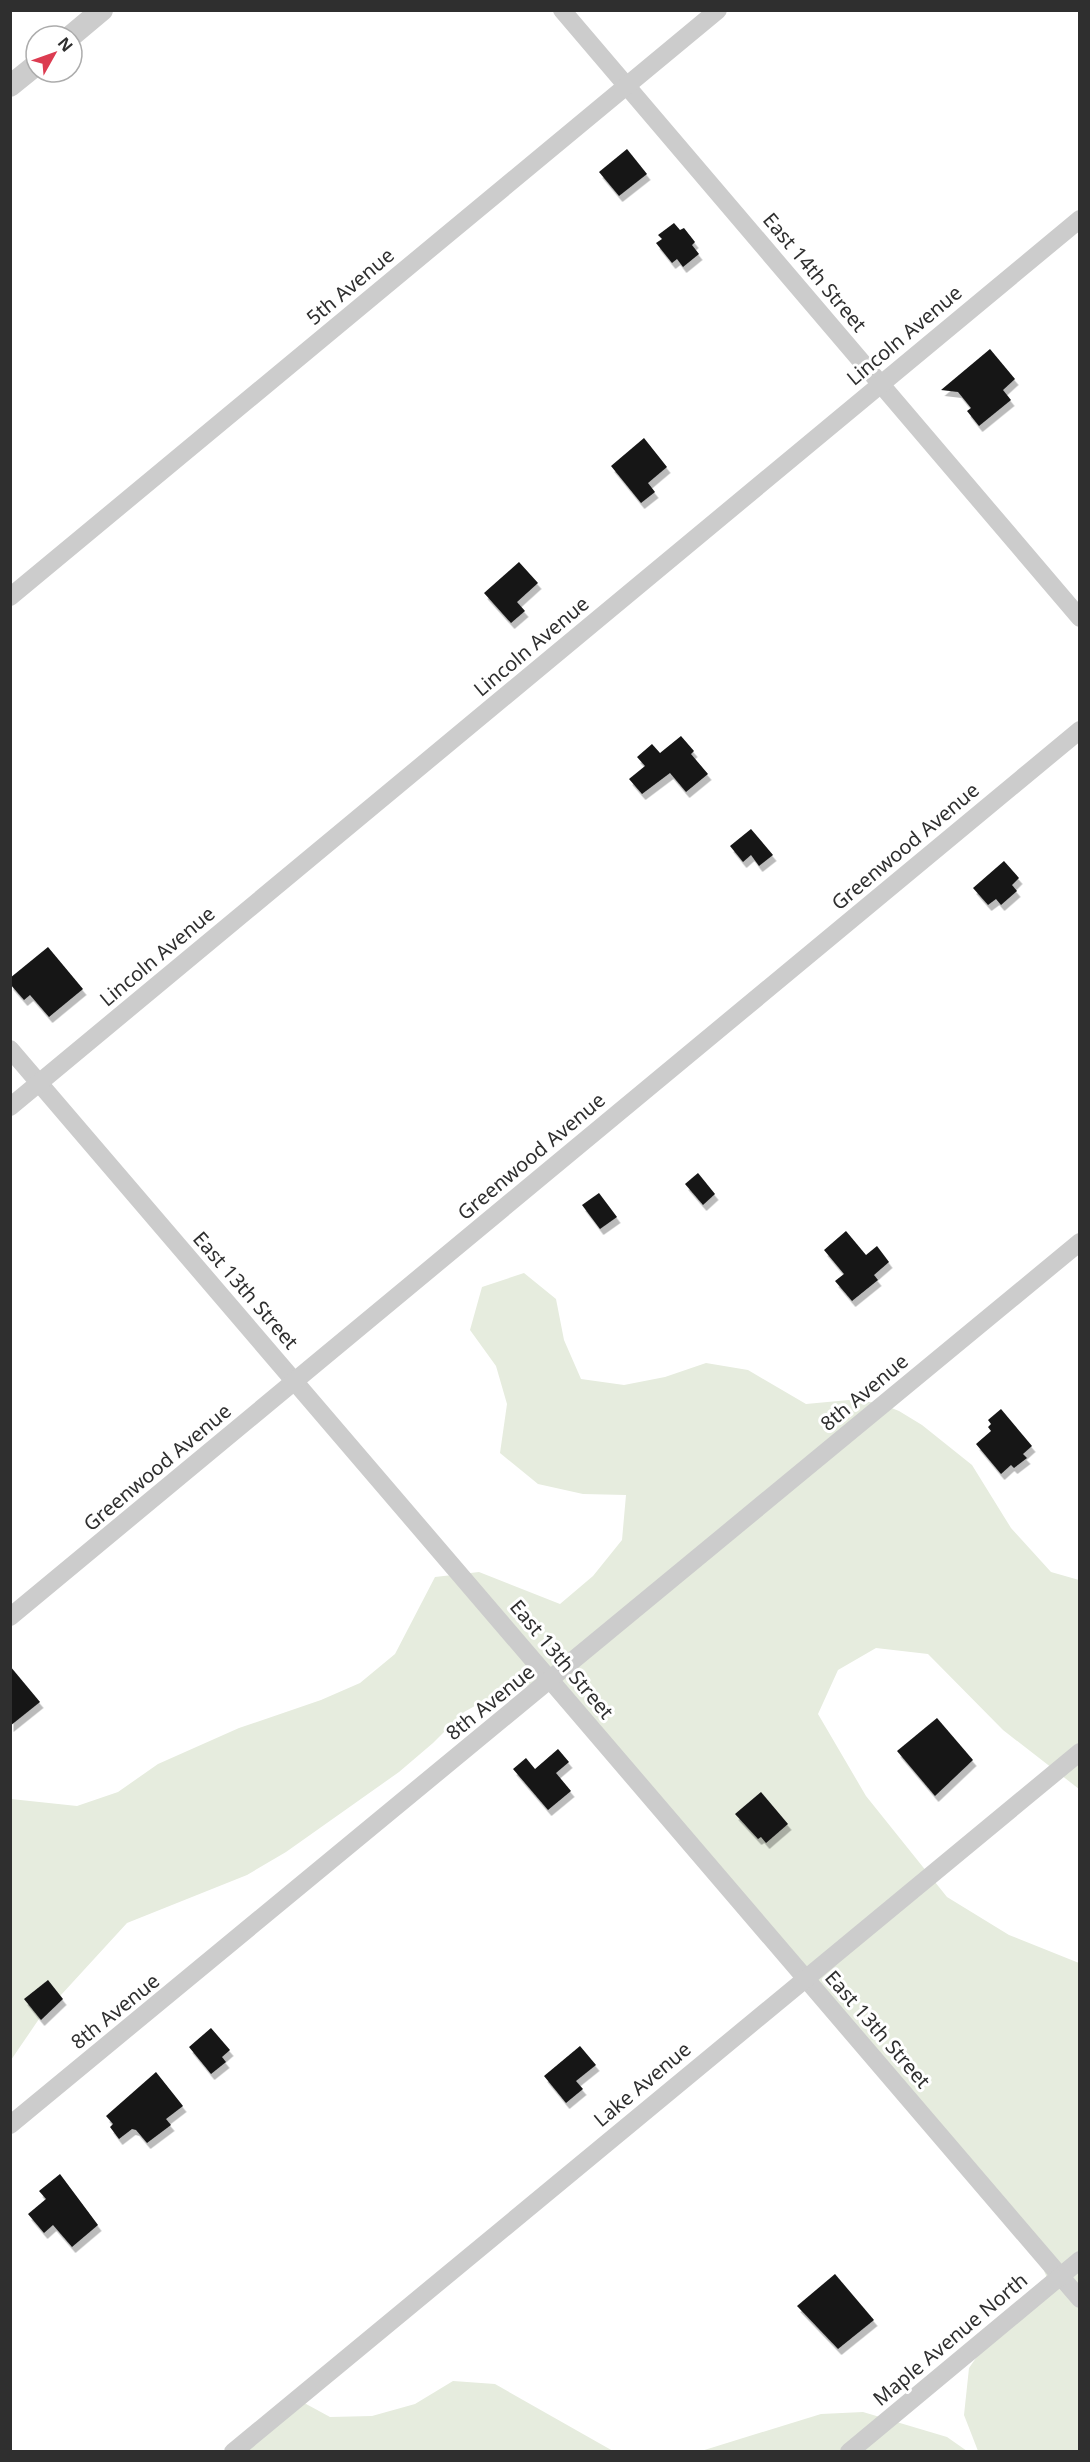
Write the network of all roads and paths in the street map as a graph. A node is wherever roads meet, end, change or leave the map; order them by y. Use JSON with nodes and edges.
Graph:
{"nodes":[{"id":1,"x":102,"y":10,"type":"edge"},
{"id":2,"x":562,"y":10,"type":"edge"},
{"id":3,"x":718,"y":10,"type":"edge"},
{"id":4,"x":84,"y":25,"type":"edge"},
{"id":5,"x":24,"y":75,"type":"edge"},
{"id":6,"x":10,"y":86,"type":"edge"},
{"id":7,"x":627,"y":86,"type":"junction"},
{"id":8,"x":1080,"y":219,"type":"edge"},
{"id":9,"x":880,"y":383,"type":"junction"},
{"id":10,"x":10,"y":597,"type":"edge"},
{"id":11,"x":1080,"y":618,"type":"edge"},
{"id":12,"x":1080,"y":730,"type":"edge"},
{"id":13,"x":10,"y":1049,"type":"edge"},
{"id":14,"x":40,"y":1083,"type":"junction"},
{"id":15,"x":10,"y":1107,"type":"edge"},
{"id":16,"x":1080,"y":1242,"type":"edge"},
{"id":17,"x":295,"y":1381,"type":"junction"},
{"id":18,"x":10,"y":1617,"type":"edge"},
{"id":19,"x":551,"y":1680,"type":"junction"},
{"id":20,"x":1080,"y":1752,"type":"edge"},
{"id":21,"x":805,"y":1978,"type":"junction"},
{"id":22,"x":10,"y":2125,"type":"edge"},
{"id":23,"x":1080,"y":2260,"type":"edge"},
{"id":24,"x":1061,"y":2276,"type":"junction"},
{"id":25,"x":1080,"y":2298,"type":"edge"},
{"id":26,"x":233,"y":2451,"type":"edge"},
{"id":27,"x":849,"y":2451,"type":"edge"}],
"edges":[{"from":1,"to":4,"type":"street"},
{"from":2,"to":7,"type":"street","name":"East 14th Street"},
{"from":3,"to":7,"type":"street","name":"5th Avenue"},
{"from":5,"to":6,"type":"street"},
{"from":7,"to":9,"type":"street","name":"East 14th Street"},
{"from":7,"to":10,"type":"street","name":"5th Avenue"},
{"from":8,"to":9,"type":"street","name":"Lincoln Avenue"},
{"from":9,"to":11,"type":"street","name":"East 14th Street"},
{"from":9,"to":14,"type":"street","name":"Lincoln Avenue"},
{"from":12,"to":17,"type":"street","name":"Greenwood Avenue"},
{"from":13,"to":14,"type":"street","name":"East 13th Street"},
{"from":14,"to":15,"type":"street","name":"Lincoln Avenue"},
{"from":14,"to":17,"type":"street","name":"East 13th Street"},
{"from":16,"to":19,"type":"street","name":"8th Avenue"},
{"from":17,"to":18,"type":"street","name":"Greenwood Avenue"},
{"from":17,"to":19,"type":"street","name":"East 13th Street"},
{"from":19,"to":21,"type":"street","name":"East 13th Street"},
{"from":19,"to":22,"type":"street","name":"8th Avenue"},
{"from":20,"to":21,"type":"street","name":"Lake Avenue"},
{"from":21,"to":24,"type":"street","name":"East 13th Street"},
{"from":21,"to":26,"type":"street","name":"Lake Avenue"},
{"from":23,"to":24,"type":"street","name":"Maple Avenue North"},
{"from":24,"to":25,"type":"street","name":"East 13th Street"},
{"from":24,"to":27,"type":"street","name":"Maple Avenue North"}]}
